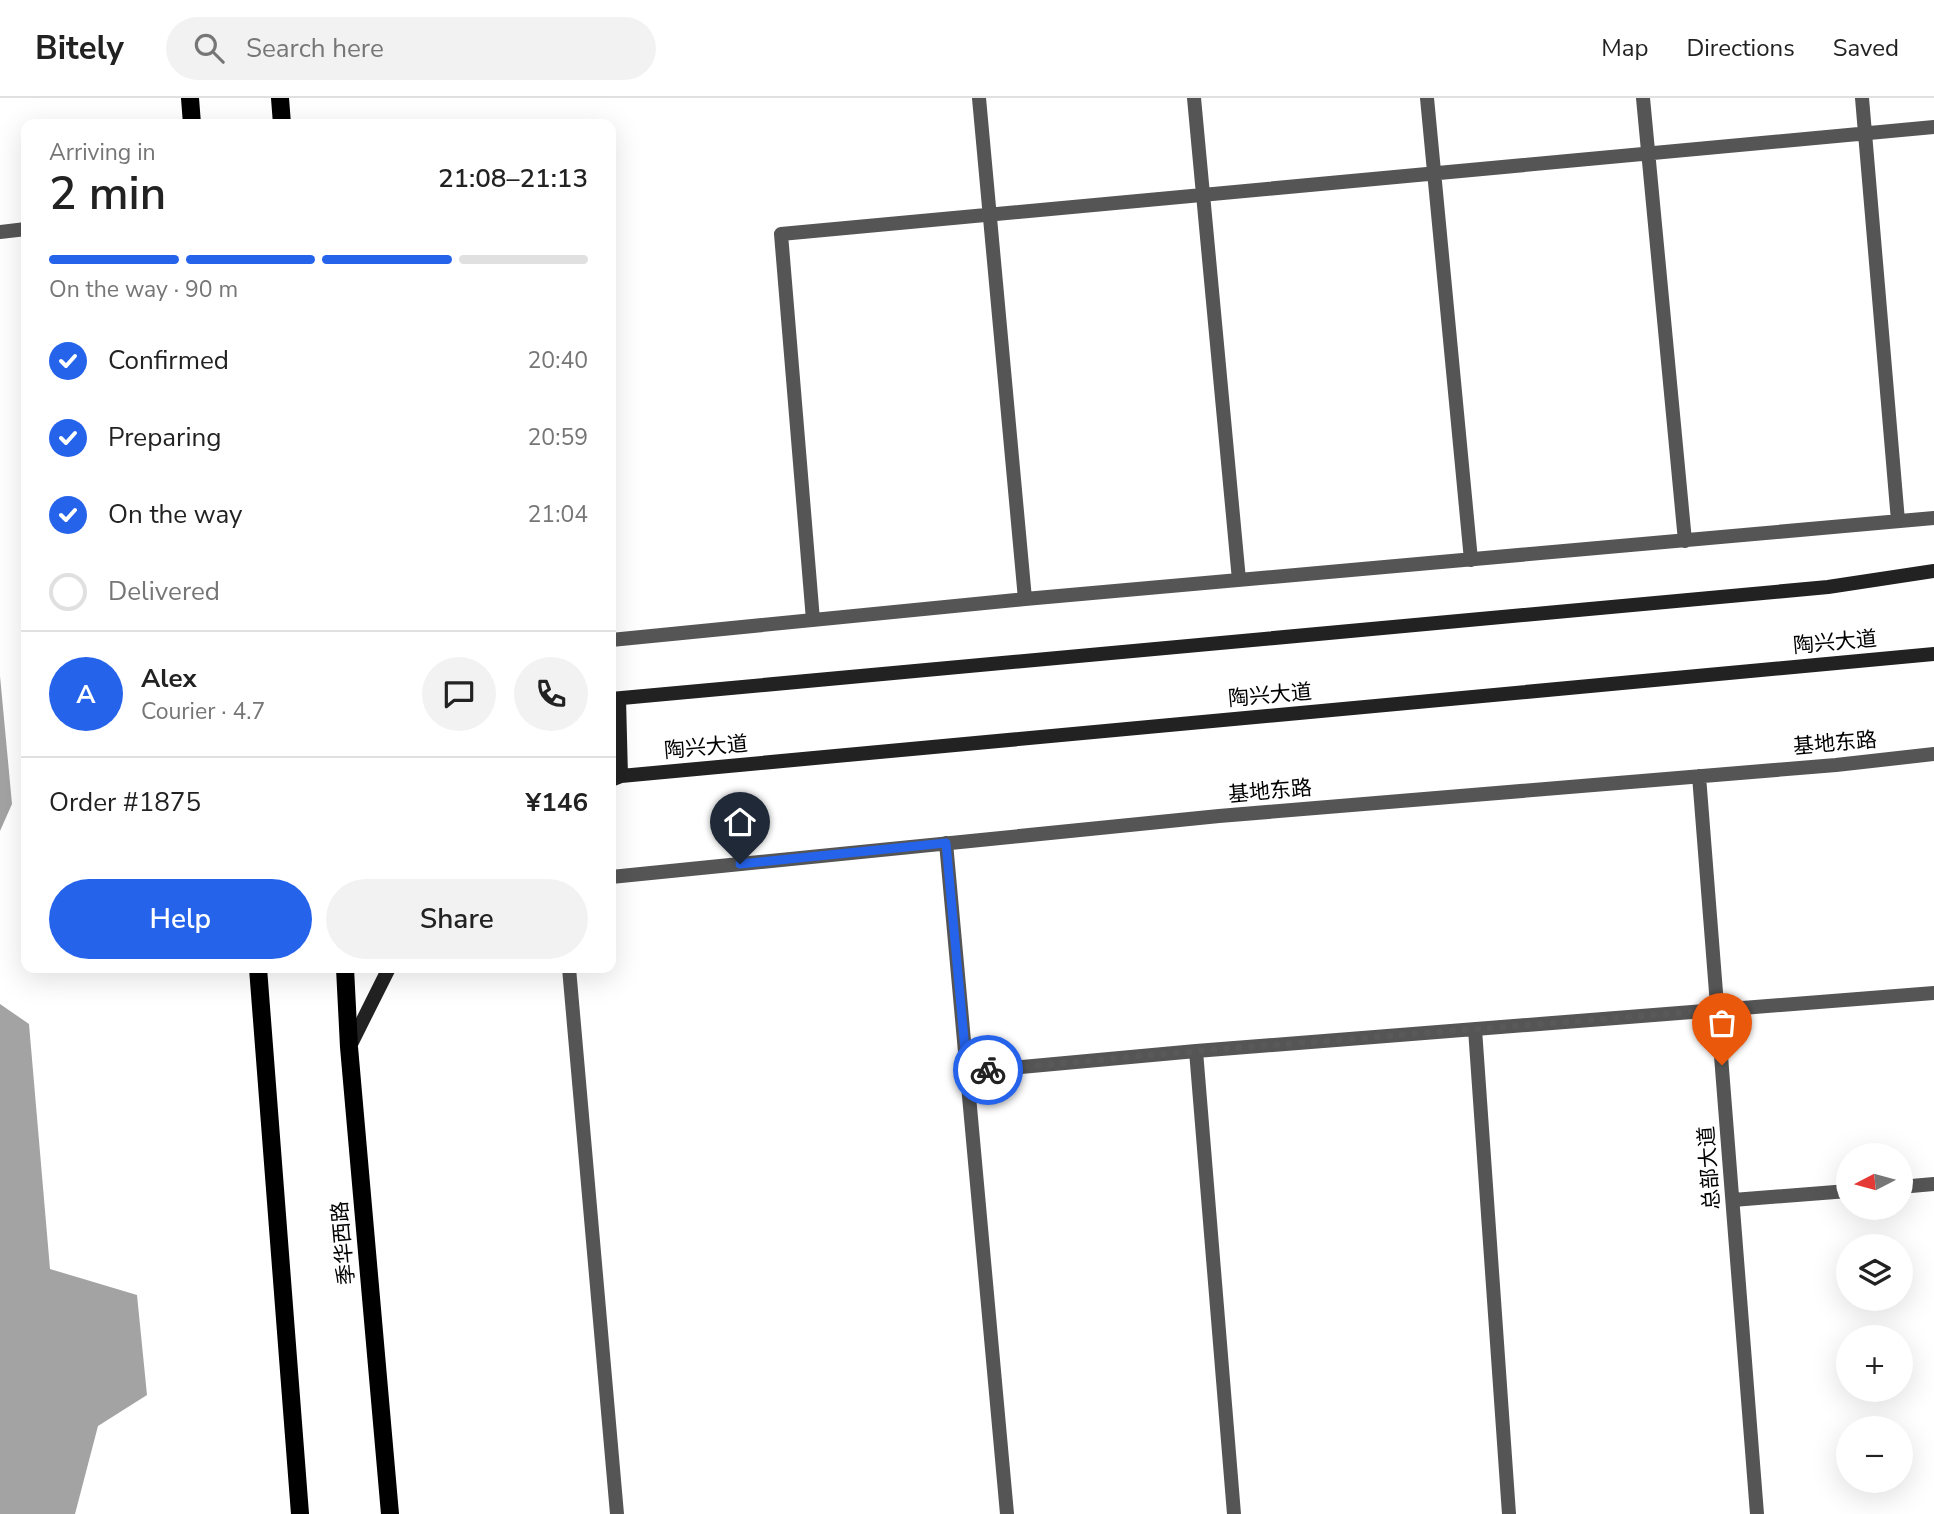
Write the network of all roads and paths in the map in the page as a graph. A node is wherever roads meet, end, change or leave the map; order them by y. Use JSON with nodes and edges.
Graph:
{"nodes":[{"id":1,"x":190,"y":98,"type":"edge"},
{"id":2,"x":280,"y":98,"type":"edge"},
{"id":3,"x":979,"y":98,"type":"edge"},
{"id":4,"x":1194,"y":98,"type":"edge"},
{"id":5,"x":1427,"y":98,"type":"edge"},
{"id":6,"x":1643,"y":98,"type":"edge"},
{"id":7,"x":1863,"y":98,"type":"edge"},
{"id":8,"x":192,"y":119,"type":"edge"},
{"id":9,"x":282,"y":119,"type":"edge"},
{"id":10,"x":1934,"y":127,"type":"edge"},
{"id":11,"x":1865,"y":134,"type":"junction"},
{"id":12,"x":1649,"y":154,"type":"junction"},
{"id":13,"x":1434,"y":174,"type":"junction"},
{"id":14,"x":1203,"y":195,"type":"junction"},
{"id":15,"x":989,"y":215,"type":"junction"},
{"id":16,"x":21,"y":230,"type":"edge"},
{"id":17,"x":0,"y":232,"type":"edge"},
{"id":18,"x":1934,"y":518,"type":"edge"},
{"id":19,"x":1898,"y":521,"type":"junction"},
{"id":20,"x":1685,"y":541,"type":"junction"},
{"id":21,"x":1471,"y":560,"type":"junction"},
{"id":22,"x":1934,"y":571,"type":"edge"},
{"id":23,"x":1239,"y":580,"type":"junction"},
{"id":24,"x":1025,"y":599,"type":"junction"},
{"id":25,"x":813,"y":620,"type":"junction"},
{"id":26,"x":616,"y":640,"type":"edge"},
{"id":27,"x":1934,"y":654,"type":"edge"},
{"id":28,"x":616,"y":699,"type":"edge"},
{"id":29,"x":1934,"y":754,"type":"edge"},
{"id":30,"x":1699,"y":776,"type":"junction"},
{"id":31,"x":616,"y":778,"type":"edge"},
{"id":32,"x":946,"y":843,"type":"junction"},
{"id":33,"x":616,"y":876,"type":"edge"},
{"id":34,"x":258,"y":973,"type":"edge"},
{"id":35,"x":345,"y":973,"type":"edge"},
{"id":36,"x":386,"y":973,"type":"edge"},
{"id":37,"x":569,"y":973,"type":"edge"},
{"id":38,"x":1934,"y":993,"type":"edge"},
{"id":39,"x":1718,"y":1010,"type":"junction"},
{"id":40,"x":1475,"y":1029,"type":"junction"},
{"id":41,"x":349,"y":1047,"type":"junction"},
{"id":42,"x":1196,"y":1051,"type":"junction"},
{"id":43,"x":967,"y":1072,"type":"junction"},
{"id":44,"x":1934,"y":1184,"type":"edge"},
{"id":45,"x":1913,"y":1186,"type":"edge"},
{"id":46,"x":1836,"y":1192,"type":"edge"},
{"id":47,"x":1733,"y":1200,"type":"junction"},
{"id":48,"x":300,"y":1514,"type":"edge"},
{"id":49,"x":390,"y":1514,"type":"edge"},
{"id":50,"x":617,"y":1514,"type":"edge"},
{"id":51,"x":1007,"y":1514,"type":"edge"},
{"id":52,"x":1234,"y":1514,"type":"edge"},
{"id":53,"x":1509,"y":1514,"type":"edge"},
{"id":54,"x":1757,"y":1514,"type":"edge"}],
"edges":[{"from":1,"to":8,"type":"main road"},
{"from":2,"to":9,"type":"main road"},
{"from":3,"to":15,"type":"lane"},
{"from":4,"to":14,"type":"lane"},
{"from":5,"to":13,"type":"lane"},
{"from":6,"to":12,"type":"lane"},
{"from":7,"to":11,"type":"lane"},
{"from":10,"to":11,"type":"lane"},
{"from":11,"to":12,"type":"lane"},
{"from":11,"to":19,"type":"lane"},
{"from":12,"to":13,"type":"lane"},
{"from":12,"to":20,"type":"lane"},
{"from":13,"to":14,"type":"lane"},
{"from":13,"to":21,"type":"lane"},
{"from":14,"to":15,"type":"lane"},
{"from":14,"to":23,"type":"lane"},
{"from":15,"to":24,"type":"lane"},
{"from":15,"to":25,"type":"lane"},
{"from":16,"to":17,"type":"lane"},
{"from":18,"to":19,"type":"lane"},
{"from":19,"to":20,"type":"lane"},
{"from":20,"to":21,"type":"lane"},
{"from":21,"to":23,"type":"lane"},
{"from":22,"to":28,"type":"main road"},
{"from":23,"to":24,"type":"lane"},
{"from":24,"to":25,"type":"lane"},
{"from":25,"to":26,"type":"lane"},
{"from":27,"to":31,"type":"main road","name":"陶兴大道"},
{"from":29,"to":30,"type":"lane","name":"基地东路"},
{"from":30,"to":32,"type":"lane","name":"基地东路"},
{"from":30,"to":39,"type":"lane","name":"总部大道"},
{"from":32,"to":33,"type":"lane","name":"基地东路"},
{"from":32,"to":43,"type":"lane"},
{"from":34,"to":48,"type":"main road"},
{"from":35,"to":41,"type":"main road","name":"季华西路"},
{"from":36,"to":41,"type":"main road"},
{"from":37,"to":50,"type":"lane"},
{"from":38,"to":39,"type":"lane"},
{"from":39,"to":40,"type":"lane"},
{"from":39,"to":47,"type":"lane","name":"总部大道"},
{"from":40,"to":42,"type":"lane"},
{"from":40,"to":53,"type":"lane"},
{"from":41,"to":49,"type":"main road","name":"季华西路"},
{"from":42,"to":43,"type":"lane"},
{"from":42,"to":52,"type":"lane"},
{"from":43,"to":51,"type":"lane"},
{"from":44,"to":45,"type":"lane"},
{"from":46,"to":47,"type":"lane"},
{"from":47,"to":54,"type":"lane","name":"总部大道"}]}
